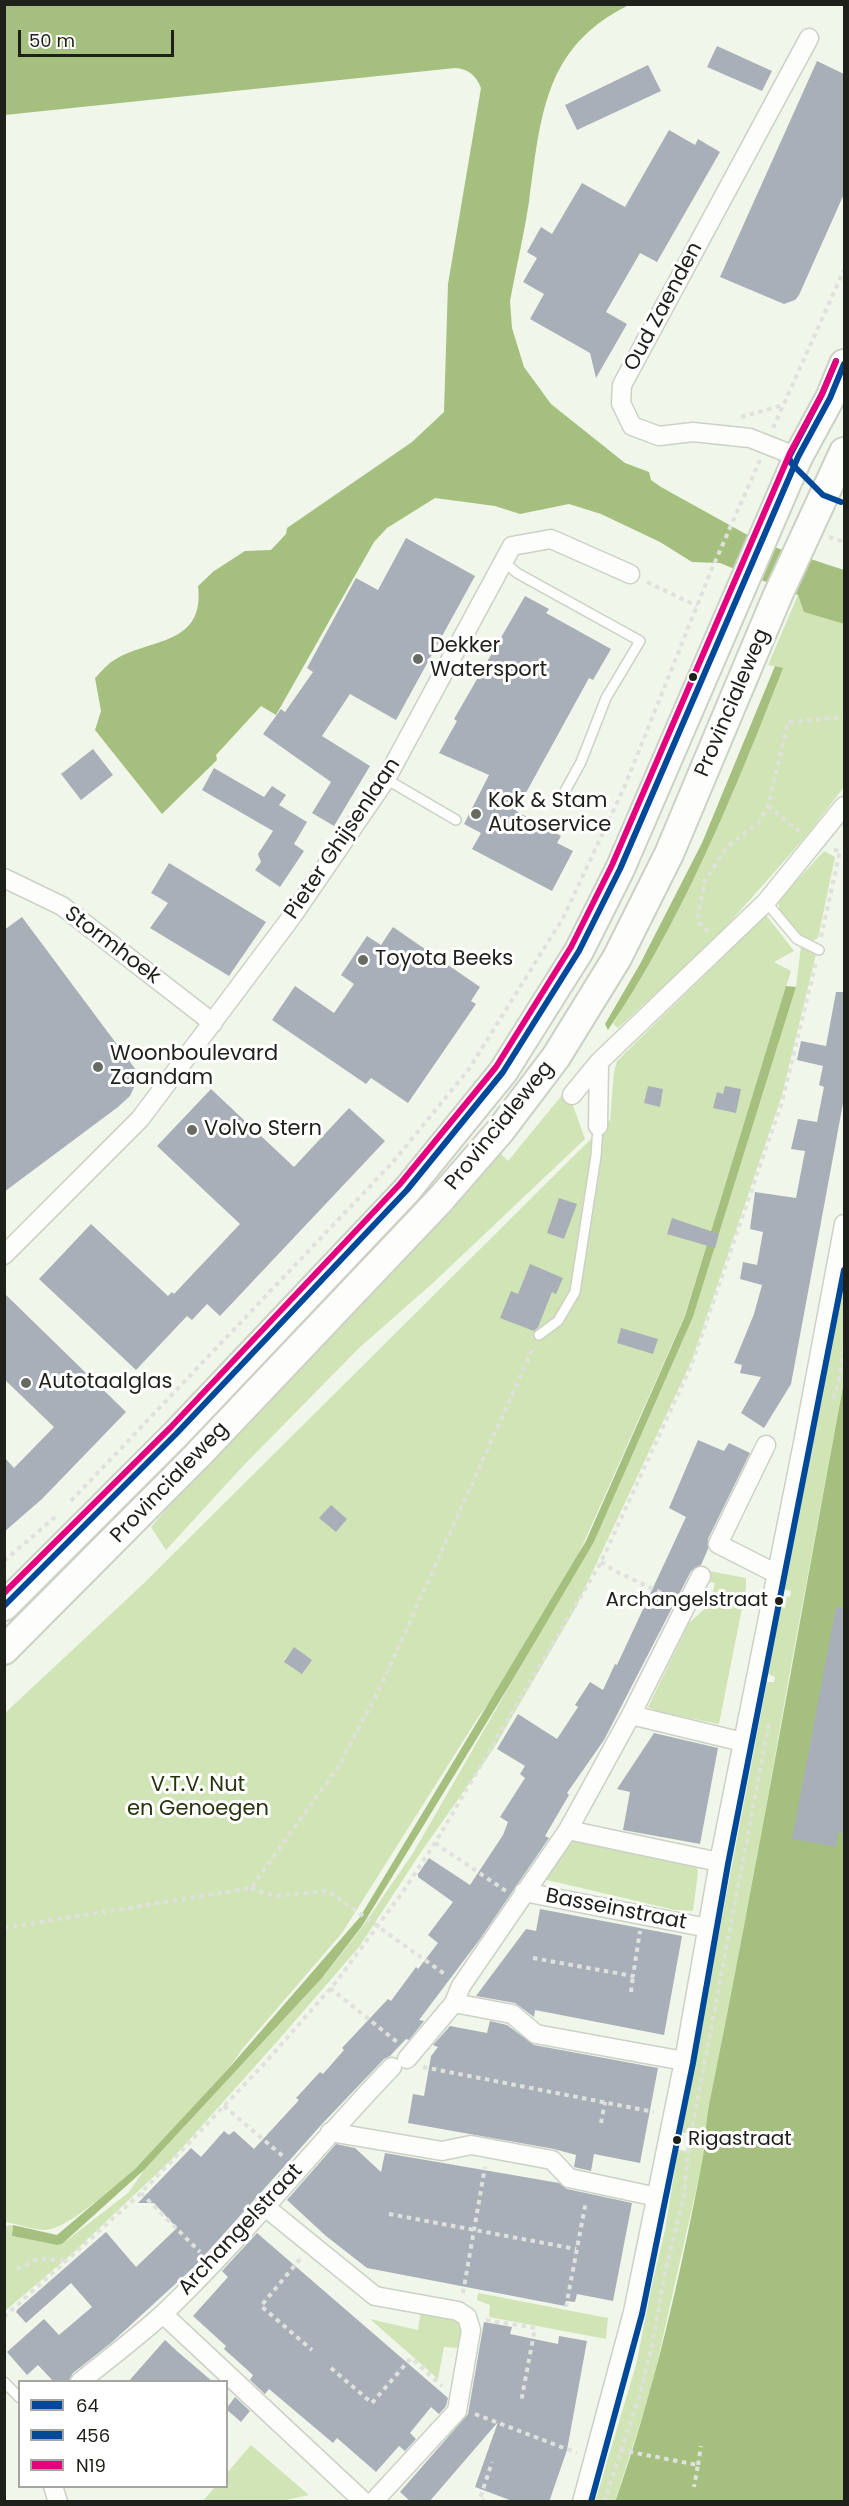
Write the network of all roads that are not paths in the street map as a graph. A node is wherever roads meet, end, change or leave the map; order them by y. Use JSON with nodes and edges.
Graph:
{"nodes":[{"id":1,"x":809,"y":38,"type":"dead end"},
{"id":2,"x":844,"y":363,"type":"edge"},
{"id":3,"x":844,"y":454,"type":"edge"},
{"id":4,"x":798,"y":458,"type":"junction"},
{"id":5,"x":837,"y":490,"type":"edge"},
{"id":6,"x":504,"y":562,"type":"junction"},
{"id":7,"x":630,"y":574,"type":"road end"},
{"id":8,"x":386,"y":779,"type":"junction"},
{"id":9,"x":558,"y":804,"type":"dead end"},
{"id":10,"x":844,"y":807,"type":"edge"},
{"id":11,"x":456,"y":820,"type":"dead end"},
{"id":12,"x":4,"y":878,"type":"edge"},
{"id":13,"x":766,"y":902,"type":"junction"},
{"id":14,"x":819,"y":950,"type":"road end"},
{"id":15,"x":213,"y":1023,"type":"junction"},
{"id":16,"x":599,"y":1062,"type":"junction"},
{"id":17,"x":572,"y":1095,"type":"dead end"},
{"id":18,"x":598,"y":1126,"type":"joint"},
{"id":19,"x":844,"y":1224,"type":"edge"},
{"id":20,"x":4,"y":1255,"type":"edge"},
{"id":21,"x":539,"y":1335,"type":"road end"},
{"id":22,"x":766,"y":1445,"type":"dead end"},
{"id":23,"x":777,"y":1574,"type":"junction"},
{"id":24,"x":701,"y":1576,"type":"dead end"},
{"id":25,"x":4,"y":1606,"type":"edge"},
{"id":26,"x":4,"y":1650,"type":"edge"},
{"id":27,"x":632,"y":1715,"type":"junction"},
{"id":28,"x":743,"y":1742,"type":"junction"},
{"id":29,"x":568,"y":1830,"type":"junction"},
{"id":30,"x":719,"y":1862,"type":"junction"},
{"id":31,"x":522,"y":1896,"type":"junction"},
{"id":32,"x":708,"y":1928,"type":"junction"},
{"id":33,"x":457,"y":1994,"type":"junction"},
{"id":34,"x":684,"y":2061,"type":"junction"},
{"id":35,"x":330,"y":2132,"type":"junction"},
{"id":36,"x":657,"y":2197,"type":"junction"},
{"id":37,"x":264,"y":2206,"type":"junction"},
{"id":38,"x":163,"y":2314,"type":"junction"},
{"id":39,"x":82,"y":2380,"type":"edge"},
{"id":40,"x":4,"y":2382,"type":"edge"},
{"id":41,"x":18,"y":2396,"type":"edge"},
{"id":42,"x":364,"y":2502,"type":"edge"},
{"id":43,"x":373,"y":2502,"type":"edge"},
{"id":44,"x":582,"y":2502,"type":"edge"}],
"edges":[{"from":1,"to":4,"type":"street","name":"Oud Zaenden"},
{"from":2,"to":4,"type":"main road","name":"Provincialeweg"},
{"from":3,"to":4,"type":"main road","name":"Provincialeweg"},
{"from":3,"to":5,"type":"main road","name":"Provincialeweg"},
{"from":4,"to":5,"type":"main road"},
{"from":4,"to":25,"type":"main road","name":"Provincialeweg"},
{"from":5,"to":26,"type":"main road","name":"Provincialeweg"},
{"from":6,"to":7,"type":"street","name":"Pieter Ghijsenlaan"},
{"from":6,"to":8,"type":"street","name":"Pieter Ghijsenlaan"},
{"from":6,"to":9,"type":"lane"},
{"from":8,"to":11,"type":"lane"},
{"from":8,"to":15,"type":"street","name":"Pieter Ghijsenlaan"},
{"from":10,"to":13,"type":"street"},
{"from":12,"to":15,"type":"street","name":"Stormhoek"},
{"from":13,"to":14,"type":"lane"},
{"from":13,"to":16,"type":"street"},
{"from":15,"to":20,"type":"street","name":"Pieter Ghijsenlaan"},
{"from":16,"to":17,"type":"street"},
{"from":16,"to":18,"type":"street"},
{"from":18,"to":21,"type":"lane"},
{"from":19,"to":23,"type":"street"},
{"from":22,"to":23,"type":"street"},
{"from":23,"to":28,"type":"street"},
{"from":24,"to":27,"type":"street","name":"Archangelstraat"},
{"from":27,"to":28,"type":"street"},
{"from":27,"to":29,"type":"street","name":"Archangelstraat"},
{"from":28,"to":30,"type":"street"},
{"from":29,"to":30,"type":"street"},
{"from":29,"to":31,"type":"street","name":"Archangelstraat"},
{"from":30,"to":32,"type":"street"},
{"from":31,"to":32,"type":"street","name":"Basseinstraat"},
{"from":31,"to":33,"type":"street","name":"Archangelstraat"},
{"from":32,"to":34,"type":"street"},
{"from":33,"to":34,"type":"street"},
{"from":33,"to":35,"type":"street","name":"Archangelstraat"},
{"from":34,"to":36,"type":"street"},
{"from":35,"to":36,"type":"street"},
{"from":35,"to":37,"type":"street","name":"Archangelstraat"},
{"from":36,"to":44,"type":"street"},
{"from":37,"to":38,"type":"street","name":"Archangelstraat"},
{"from":37,"to":43,"type":"street"},
{"from":38,"to":39,"type":"street","name":"Archangelstraat"},
{"from":38,"to":42,"type":"street"},
{"from":40,"to":41,"type":"lane"}]}
